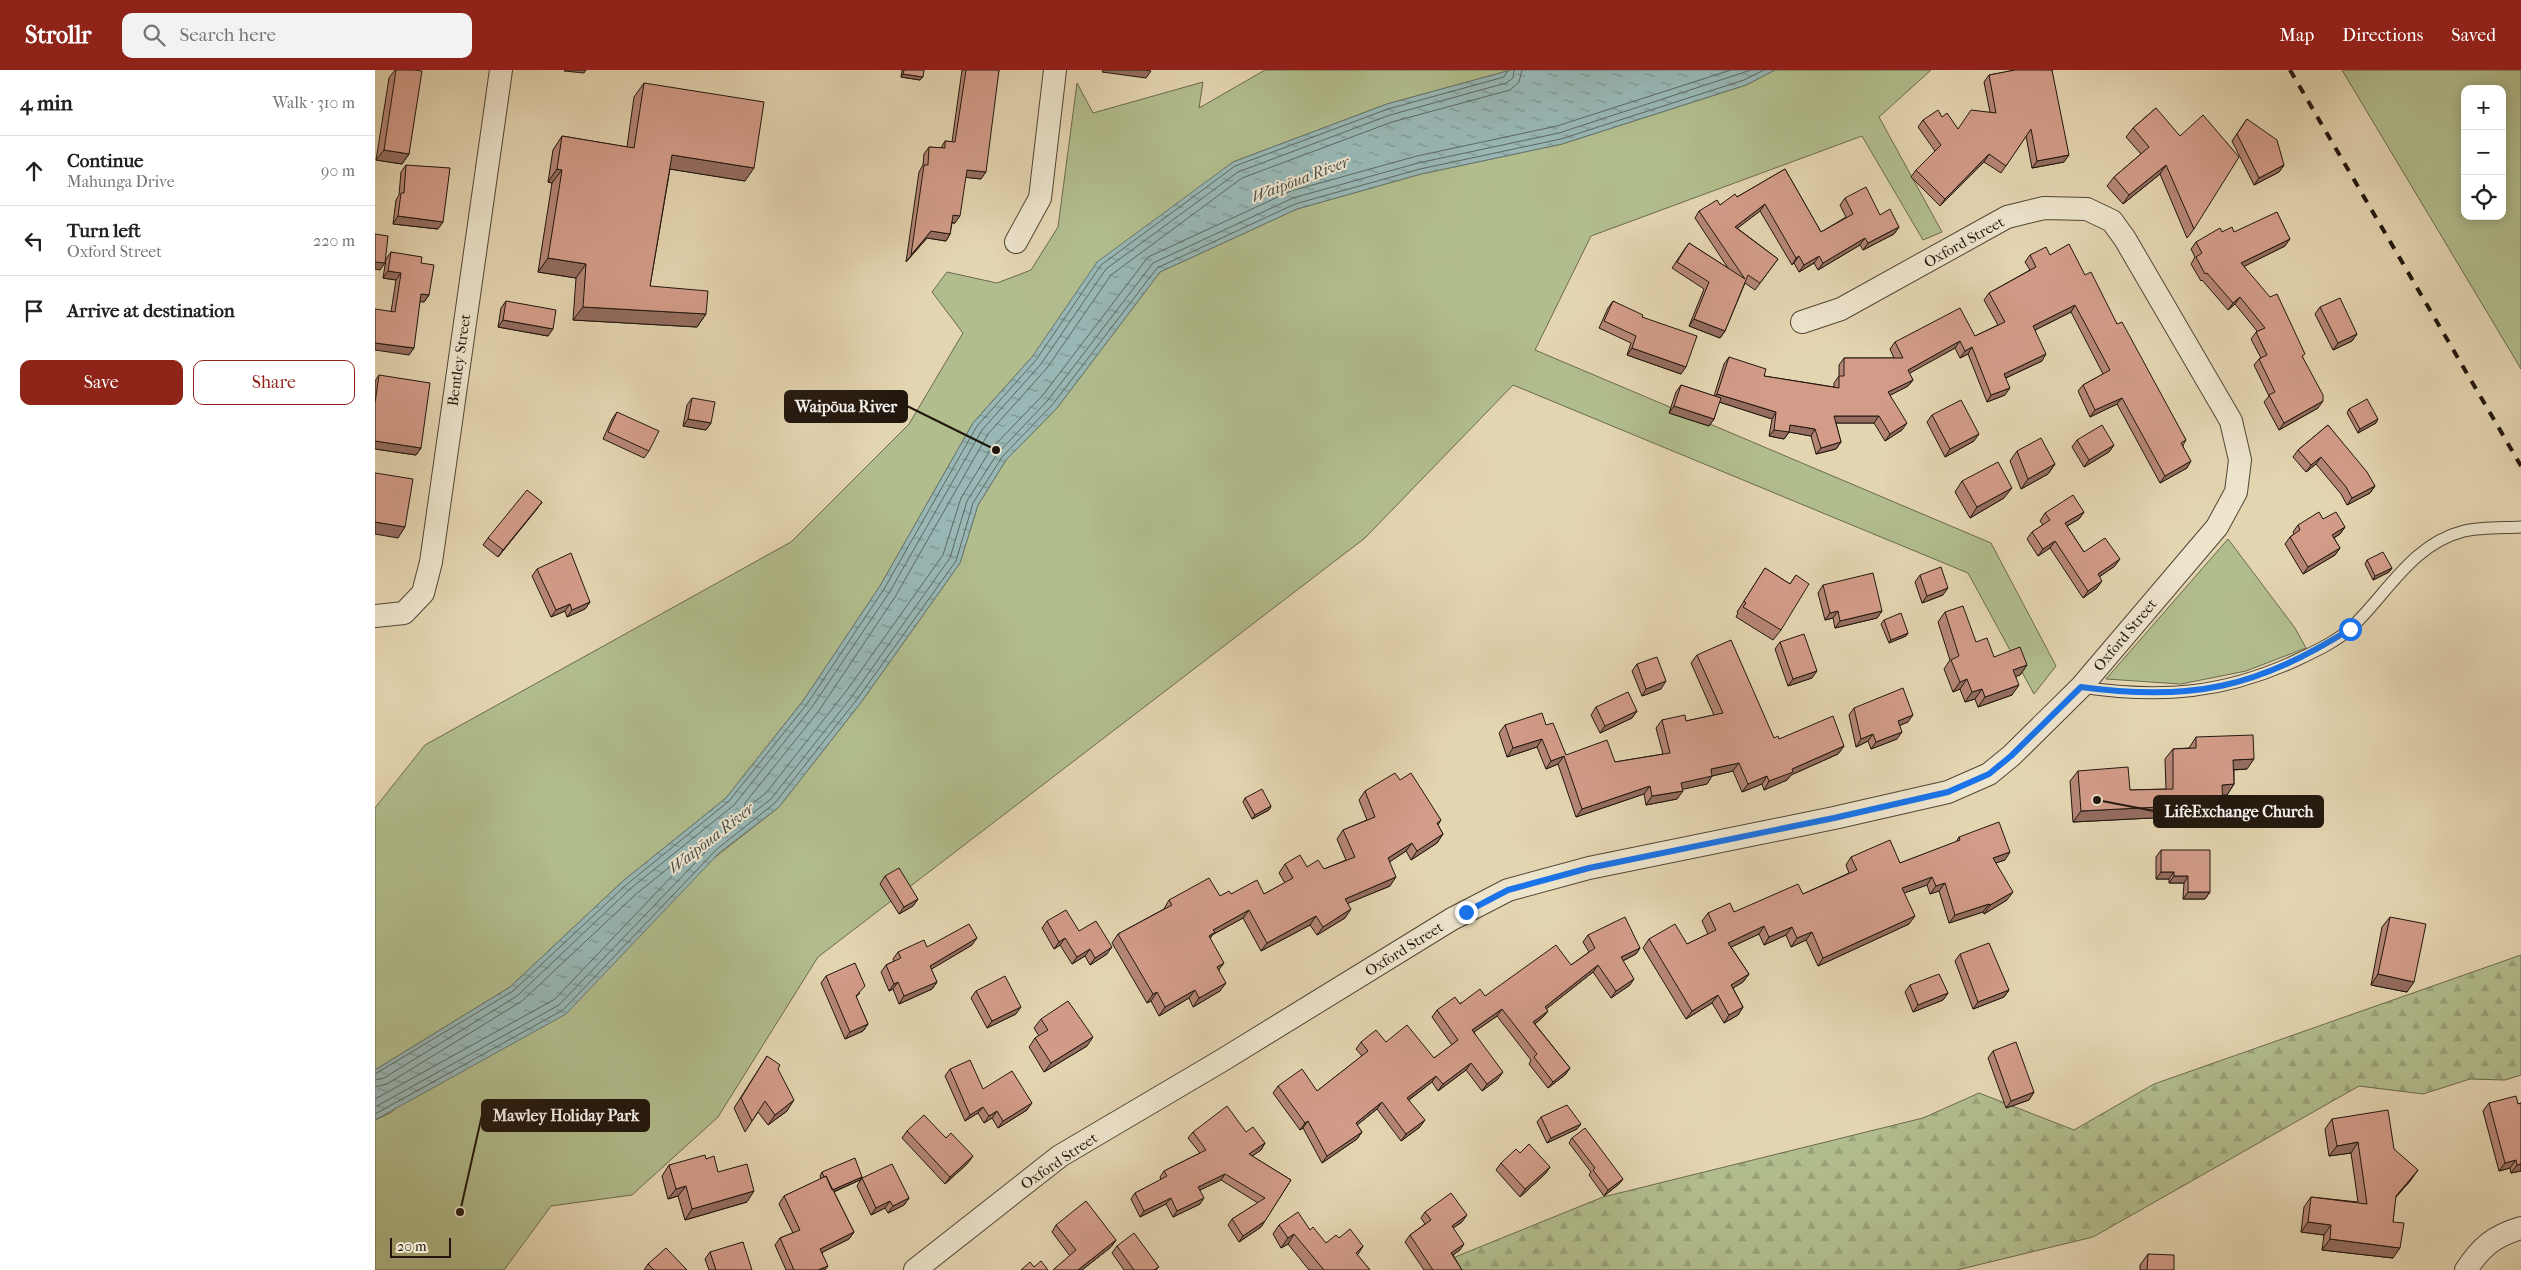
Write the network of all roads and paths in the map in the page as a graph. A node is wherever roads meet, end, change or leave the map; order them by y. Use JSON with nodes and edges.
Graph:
{"nodes":[{"id":1,"x":501,"y":70,"type":"edge"},
{"id":2,"x":1055,"y":70,"type":"edge"},
{"id":3,"x":1016,"y":242,"type":"dead end"},
{"id":4,"x":1802,"y":322,"type":"dead end"},
{"id":5,"x":2521,"y":527,"type":"edge"},
{"id":6,"x":375,"y":616,"type":"edge"},
{"id":7,"x":2081,"y":687,"type":"junction"},
{"id":8,"x":2521,"y":1228,"type":"edge"},
{"id":9,"x":915,"y":1270,"type":"edge"},
{"id":10,"x":2466,"y":1270,"type":"edge"}],
"edges":[{"from":1,"to":6,"type":"street","name":"Bentley Street"},
{"from":2,"to":3,"type":"street"},
{"from":4,"to":7,"type":"street","name":"Oxford Street"},
{"from":5,"to":7,"type":"lane"},
{"from":7,"to":9,"type":"street","name":"Oxford Street"},
{"from":8,"to":10,"type":"street"}]}
